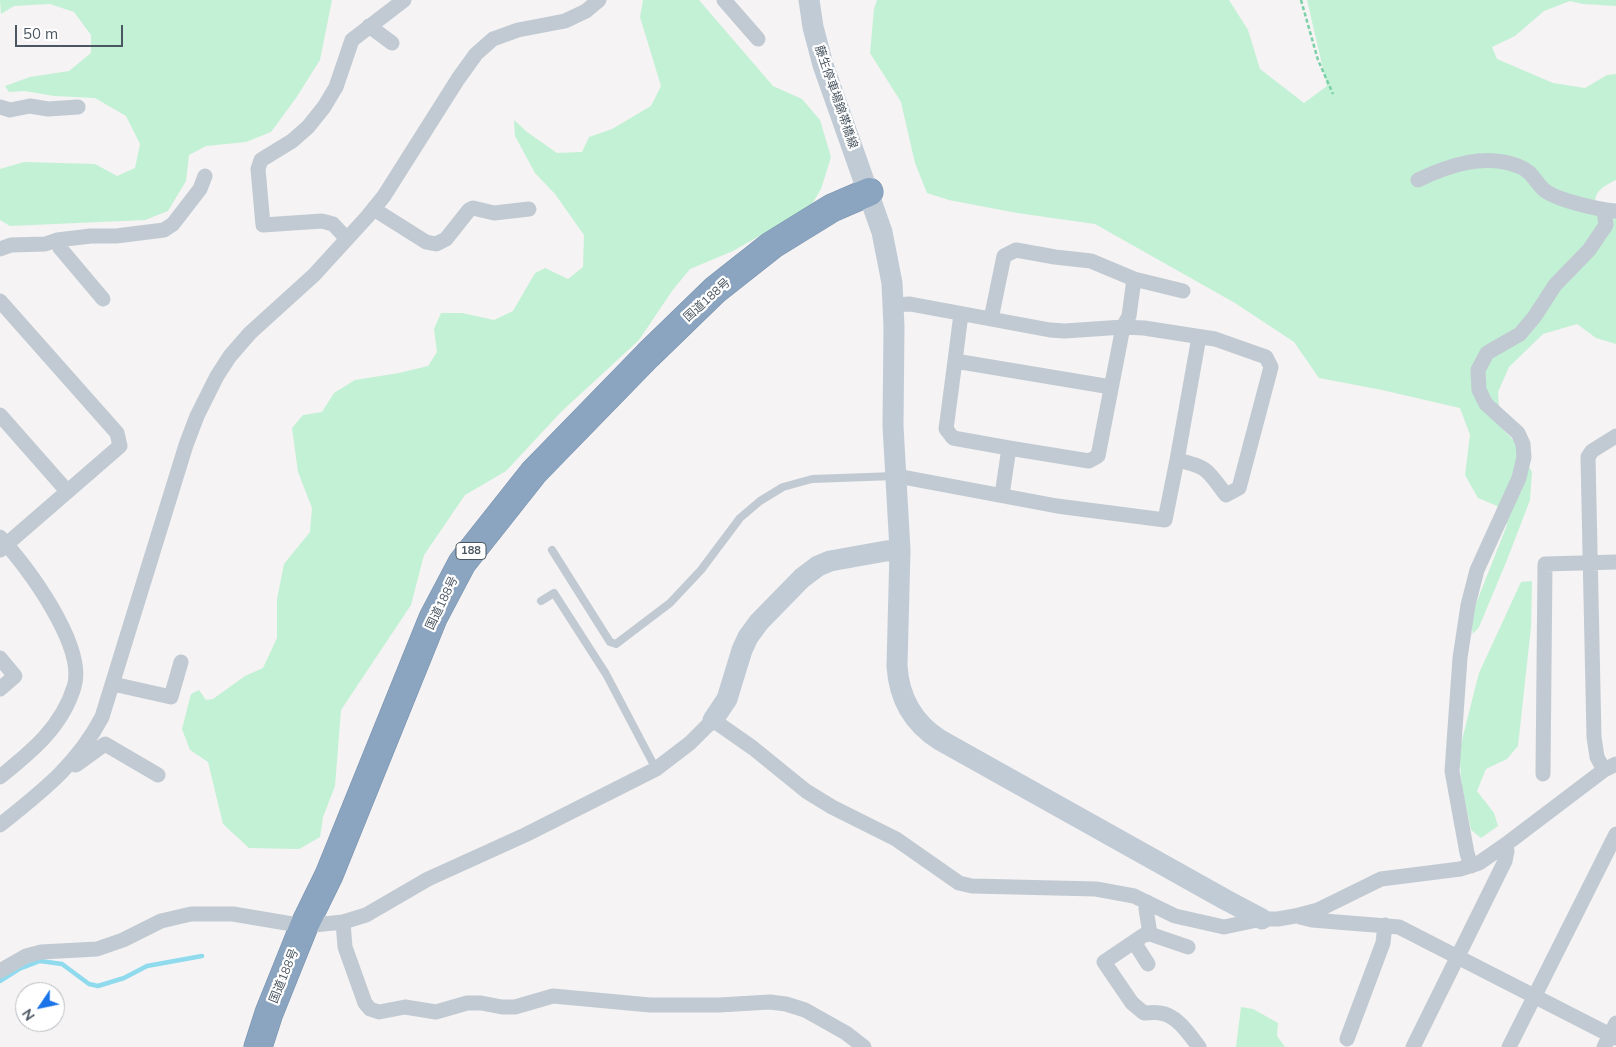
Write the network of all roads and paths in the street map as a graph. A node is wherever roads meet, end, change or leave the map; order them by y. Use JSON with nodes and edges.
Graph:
{"nodes":[{"id":1,"x":404,"y":0,"type":"edge"},
{"id":2,"x":599,"y":0,"type":"edge"},
{"id":3,"x":724,"y":0,"type":"edge"},
{"id":4,"x":809,"y":0,"type":"edge"},
{"id":5,"x":1301,"y":0,"type":"edge"},
{"id":6,"x":368,"y":26,"type":"junction"},
{"id":7,"x":758,"y":39,"type":"dead end"},
{"id":8,"x":392,"y":43,"type":"dead end"},
{"id":9,"x":1334,"y":94,"type":"dead end"},
{"id":10,"x":0,"y":107,"type":"edge"},
{"id":11,"x":78,"y":107,"type":"dead end"},
{"id":12,"x":205,"y":176,"type":"dead end"},
{"id":13,"x":1418,"y":180,"type":"dead end"},
{"id":14,"x":869,"y":192,"type":"junction"},
{"id":15,"x":374,"y":208,"type":"junction"},
{"id":16,"x":529,"y":209,"type":"dead end"},
{"id":17,"x":1610,"y":211,"type":"edge"},
{"id":18,"x":347,"y":239,"type":"junction"},
{"id":19,"x":56,"y":240,"type":"junction"},
{"id":20,"x":0,"y":248,"type":"edge"},
{"id":21,"x":1134,"y":279,"type":"junction"},
{"id":22,"x":1183,"y":291,"type":"dead end"},
{"id":23,"x":103,"y":299,"type":"dead end"},
{"id":24,"x":0,"y":301,"type":"edge"},
{"id":25,"x":893,"y":305,"type":"junction"},
{"id":26,"x":962,"y":314,"type":"junction"},
{"id":27,"x":991,"y":320,"type":"junction"},
{"id":28,"x":1123,"y":327,"type":"junction"},
{"id":29,"x":1199,"y":337,"type":"junction"},
{"id":30,"x":955,"y":361,"type":"junction"},
{"id":31,"x":1111,"y":387,"type":"junction"},
{"id":32,"x":0,"y":415,"type":"edge"},
{"id":33,"x":1616,"y":436,"type":"edge"},
{"id":34,"x":1009,"y":448,"type":"junction"},
{"id":35,"x":1177,"y":460,"type":"junction"},
{"id":36,"x":896,"y":476,"type":"junction"},
{"id":37,"x":67,"y":491,"type":"junction"},
{"id":38,"x":1002,"y":495,"type":"junction"},
{"id":39,"x":2,"y":543,"type":"edge"},
{"id":40,"x":552,"y":550,"type":"dead end"},
{"id":41,"x":900,"y":550,"type":"junction"},
{"id":42,"x":1616,"y":562,"type":"edge"},
{"id":43,"x":1590,"y":563,"type":"junction"},
{"id":44,"x":541,"y":601,"type":"dead end"},
{"id":45,"x":0,"y":658,"type":"edge"},
{"id":46,"x":181,"y":662,"type":"dead end"},
{"id":47,"x":113,"y":684,"type":"junction"},
{"id":48,"x":0,"y":689,"type":"edge"},
{"id":49,"x":713,"y":720,"type":"junction"},
{"id":50,"x":70,"y":764,"type":"junction"},
{"id":51,"x":1610,"y":767,"type":"edge"},
{"id":52,"x":656,"y":769,"type":"junction"},
{"id":53,"x":1543,"y":774,"type":"dead end"},
{"id":54,"x":158,"y":775,"type":"dead end"},
{"id":55,"x":0,"y":777,"type":"edge"},
{"id":56,"x":0,"y":825,"type":"edge"},
{"id":57,"x":1615,"y":843,"type":"edge"},
{"id":58,"x":1505,"y":844,"type":"junction"},
{"id":59,"x":1471,"y":866,"type":"junction"},
{"id":60,"x":1148,"y":902,"type":"junction"},
{"id":61,"x":1295,"y":916,"type":"junction"},
{"id":62,"x":1262,"y":919,"type":"junction"},
{"id":63,"x":343,"y":922,"type":"junction"},
{"id":64,"x":1385,"y":925,"type":"junction"},
{"id":65,"x":304,"y":926,"type":"junction"},
{"id":66,"x":1150,"y":934,"type":"junction"},
{"id":67,"x":1134,"y":942,"type":"junction"},
{"id":68,"x":1188,"y":947,"type":"dead end"},
{"id":69,"x":1457,"y":958,"type":"junction"},
{"id":70,"x":1148,"y":964,"type":"dead end"},
{"id":71,"x":0,"y":971,"type":"edge"},
{"id":72,"x":1534,"y":996,"type":"junction"},
{"id":73,"x":1611,"y":1035,"type":"edge"},
{"id":74,"x":1347,"y":1040,"type":"dead end"},
{"id":75,"x":258,"y":1047,"type":"edge"},
{"id":76,"x":864,"y":1047,"type":"edge"},
{"id":77,"x":1199,"y":1047,"type":"edge"},
{"id":78,"x":1412,"y":1047,"type":"edge"},
{"id":79,"x":1509,"y":1047,"type":"edge"}],
"edges":[{"from":1,"to":6,"type":"street"},
{"from":2,"to":15,"type":"street"},
{"from":3,"to":7,"type":"street"},
{"from":4,"to":14,"type":"street","name":"藤生停車場錦帯橋線"},
{"from":5,"to":9,"type":"path"},
{"from":6,"to":8,"type":"street"},
{"from":6,"to":18,"type":"street"},
{"from":10,"to":11,"type":"street"},
{"from":12,"to":19,"type":"street"},
{"from":13,"to":17,"type":"street"},
{"from":14,"to":25,"type":"street","name":"藤生停車場錦帯橋線"},
{"from":14,"to":65,"type":"highway","name":"国道188号","number":"188"},
{"from":15,"to":16,"type":"street"},
{"from":15,"to":18,"type":"street"},
{"from":17,"to":59,"type":"street"},
{"from":18,"to":47,"type":"street"},
{"from":19,"to":20,"type":"street"},
{"from":19,"to":23,"type":"street"},
{"from":21,"to":22,"type":"street"},
{"from":21,"to":27,"type":"street"},
{"from":21,"to":28,"type":"street"},
{"from":24,"to":37,"type":"street"},
{"from":25,"to":26,"type":"street"},
{"from":25,"to":36,"type":"street","name":"藤生停車場錦帯橋線"},
{"from":26,"to":27,"type":"street"},
{"from":26,"to":30,"type":"street"},
{"from":27,"to":28,"type":"street"},
{"from":28,"to":29,"type":"street"},
{"from":28,"to":31,"type":"street"},
{"from":29,"to":35,"type":"street"},
{"from":29,"to":35,"type":"street"},
{"from":30,"to":31,"type":"street"},
{"from":30,"to":34,"type":"street"},
{"from":31,"to":34,"type":"street"},
{"from":32,"to":37,"type":"street"},
{"from":33,"to":43,"type":"street"},
{"from":34,"to":38,"type":"street"},
{"from":35,"to":38,"type":"street"},
{"from":36,"to":38,"type":"street"},
{"from":36,"to":40,"type":"lane"},
{"from":36,"to":41,"type":"street","name":"藤生停車場錦帯橋線"},
{"from":37,"to":39,"type":"street"},
{"from":39,"to":55,"type":"street"},
{"from":41,"to":49,"type":"street"},
{"from":41,"to":62,"type":"street","name":"藤生停車場錦帯橋線"},
{"from":42,"to":43,"type":"street"},
{"from":43,"to":51,"type":"street"},
{"from":43,"to":53,"type":"street"},
{"from":44,"to":52,"type":"lane"},
{"from":45,"to":48,"type":"street"},
{"from":46,"to":47,"type":"street"},
{"from":47,"to":50,"type":"street"},
{"from":49,"to":52,"type":"street"},
{"from":49,"to":60,"type":"street"},
{"from":50,"to":54,"type":"street"},
{"from":50,"to":56,"type":"street"},
{"from":51,"to":58,"type":"street"},
{"from":52,"to":63,"type":"street"},
{"from":57,"to":72,"type":"street"},
{"from":58,"to":59,"type":"street"},
{"from":58,"to":69,"type":"street"},
{"from":59,"to":61,"type":"street"},
{"from":60,"to":62,"type":"street"},
{"from":60,"to":66,"type":"street"},
{"from":61,"to":62,"type":"street"},
{"from":61,"to":64,"type":"street"},
{"from":63,"to":65,"type":"street"},
{"from":63,"to":76,"type":"street"},
{"from":64,"to":69,"type":"street"},
{"from":64,"to":74,"type":"street"},
{"from":65,"to":71,"type":"street"},
{"from":65,"to":75,"type":"highway","name":"国道188号","number":"188"},
{"from":66,"to":67,"type":"street"},
{"from":66,"to":68,"type":"street"},
{"from":67,"to":70,"type":"street"},
{"from":67,"to":77,"type":"street"},
{"from":69,"to":72,"type":"street"},
{"from":69,"to":78,"type":"street"},
{"from":72,"to":73,"type":"street"},
{"from":72,"to":79,"type":"street"}]}
